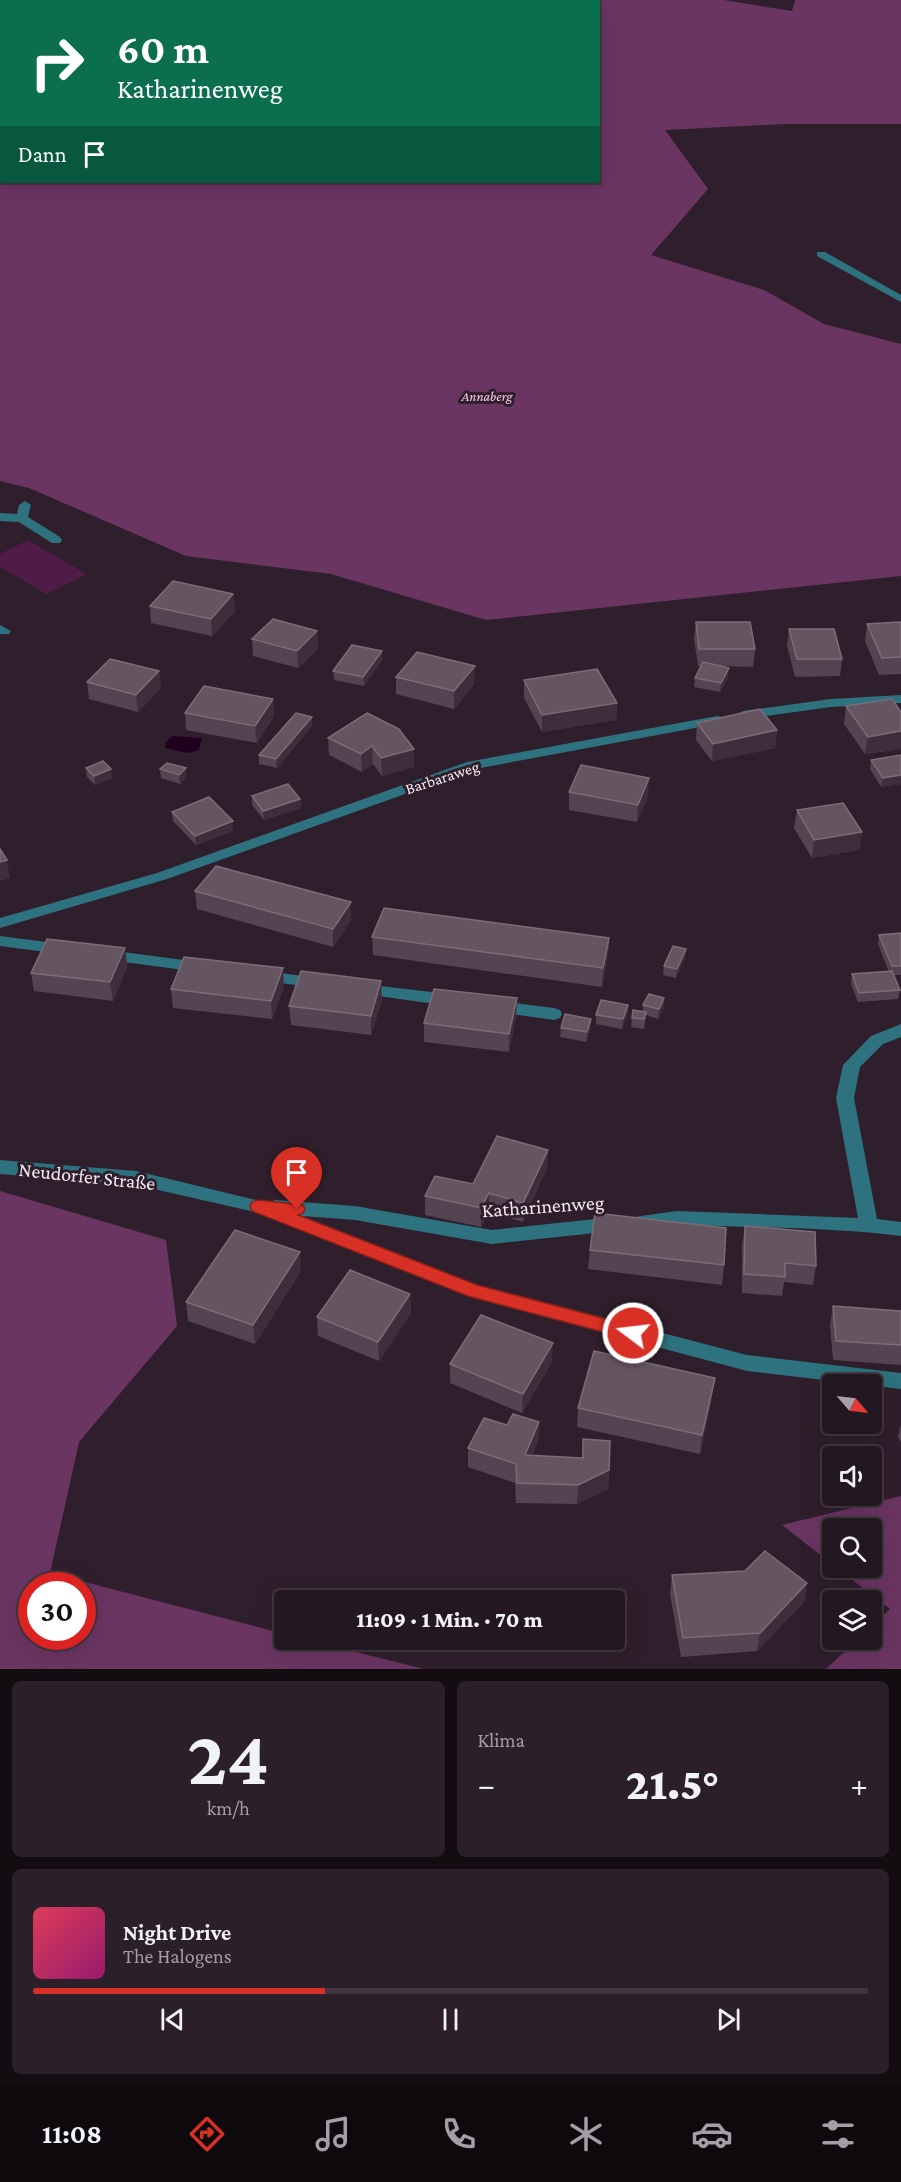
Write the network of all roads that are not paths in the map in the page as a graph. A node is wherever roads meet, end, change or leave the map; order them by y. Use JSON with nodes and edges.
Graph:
{"nodes":[{"id":1,"x":821,"y":254,"type":"dead end"},
{"id":2,"x":901,"y":299,"type":"edge"},
{"id":3,"x":25,"y":505,"type":"dead end"},
{"id":4,"x":0,"y":517,"type":"edge"},
{"id":5,"x":22,"y":518,"type":"junction"},
{"id":6,"x":56,"y":540,"type":"dead end"},
{"id":7,"x":901,"y":699,"type":"edge"},
{"id":8,"x":0,"y":923,"type":"edge"},
{"id":9,"x":0,"y":941,"type":"edge"},
{"id":10,"x":212,"y":969,"type":"edge"},
{"id":11,"x":248,"y":974,"type":"edge"},
{"id":12,"x":460,"y":1002,"type":"edge"},
{"id":13,"x":483,"y":1005,"type":"edge"},
{"id":14,"x":554,"y":1014,"type":"dead end"},
{"id":15,"x":901,"y":1030,"type":"edge"},
{"id":16,"x":0,"y":1167,"type":"edge"},
{"id":17,"x":258,"y":1206,"type":"junction"},
{"id":18,"x":869,"y":1225,"type":"junction"},
{"id":19,"x":901,"y":1229,"type":"edge"},
{"id":20,"x":901,"y":1381,"type":"edge"}],
"edges":[{"from":1,"to":2,"type":"street"},
{"from":3,"to":5,"type":"street"},
{"from":4,"to":5,"type":"street"},
{"from":5,"to":6,"type":"street"},
{"from":7,"to":8,"type":"street","name":"Barbaraweg"},
{"from":9,"to":10,"type":"street"},
{"from":11,"to":12,"type":"street"},
{"from":13,"to":14,"type":"street"},
{"from":15,"to":18,"type":"street"},
{"from":16,"to":17,"type":"street","name":"Neudorfer Straße"},
{"from":17,"to":18,"type":"street","name":"Katharinenweg"},
{"from":17,"to":20,"type":"street","name":"Neudorfer Straße"},
{"from":18,"to":19,"type":"street","name":"Katharinenweg"}]}
